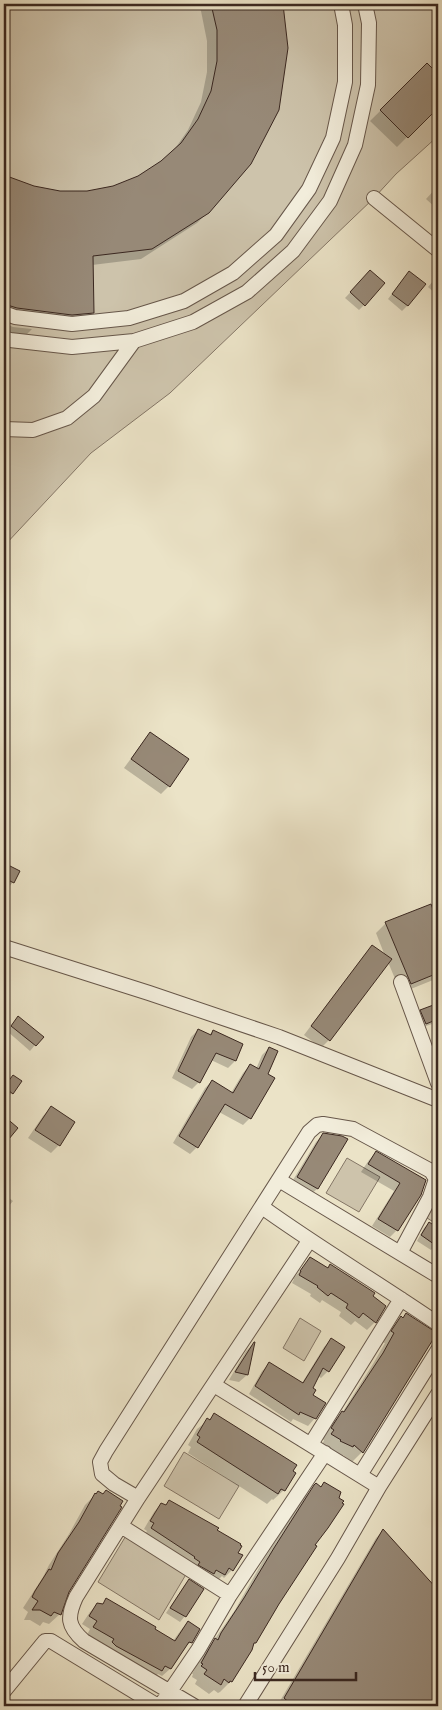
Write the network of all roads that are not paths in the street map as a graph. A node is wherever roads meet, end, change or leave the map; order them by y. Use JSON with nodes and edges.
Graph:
{"nodes":[{"id":1,"x":341,"y":4,"type":"edge"},
{"id":2,"x":365,"y":4,"type":"edge"},
{"id":3,"x":374,"y":198,"type":"dead end"},
{"id":4,"x":438,"y":250,"type":"edge"},
{"id":5,"x":4,"y":313,"type":"edge"},
{"id":6,"x":4,"y":338,"type":"edge"},
{"id":7,"x":134,"y":341,"type":"junction"},
{"id":8,"x":4,"y":429,"type":"edge"},
{"id":9,"x":4,"y":948,"type":"edge"},
{"id":10,"x":401,"y":982,"type":"dead end"},
{"id":11,"x":438,"y":1083,"type":"edge"},
{"id":12,"x":438,"y":1100,"type":"edge"},
{"id":13,"x":279,"y":1180,"type":"junction"},
{"id":14,"x":262,"y":1207,"type":"junction"},
{"id":15,"x":309,"y":1241,"type":"junction"},
{"id":16,"x":400,"y":1253,"type":"junction"},
{"id":17,"x":438,"y":1276,"type":"edge"},
{"id":18,"x":402,"y":1299,"type":"junction"},
{"id":19,"x":438,"y":1324,"type":"edge"},
{"id":20,"x":438,"y":1350,"type":"edge"},
{"id":21,"x":214,"y":1385,"type":"junction"},
{"id":22,"x":438,"y":1394,"type":"edge"},
{"id":23,"x":311,"y":1444,"type":"junction"},
{"id":24,"x":325,"y":1453,"type":"junction"},
{"id":25,"x":360,"y":1475,"type":"junction"},
{"id":26,"x":379,"y":1487,"type":"junction"},
{"id":27,"x":138,"y":1498,"type":"junction"},
{"id":28,"x":121,"y":1526,"type":"junction"},
{"id":29,"x":230,"y":1595,"type":"junction"},
{"id":30,"x":4,"y":1691,"type":"edge"},
{"id":31,"x":169,"y":1691,"type":"junction"},
{"id":32,"x":159,"y":1706,"type":"edge"},
{"id":33,"x":194,"y":1706,"type":"edge"},
{"id":34,"x":246,"y":1706,"type":"edge"}],
"edges":[{"from":1,"to":5,"type":"street"},
{"from":2,"to":7,"type":"street"},
{"from":3,"to":4,"type":"street"},
{"from":6,"to":7,"type":"street"},
{"from":7,"to":8,"type":"street"},
{"from":9,"to":12,"type":"street"},
{"from":10,"to":11,"type":"street"},
{"from":13,"to":14,"type":"street"},
{"from":13,"to":16,"type":"street"},
{"from":13,"to":16,"type":"street"},
{"from":14,"to":15,"type":"street"},
{"from":14,"to":27,"type":"street"},
{"from":15,"to":18,"type":"street"},
{"from":15,"to":21,"type":"street"},
{"from":16,"to":17,"type":"street"},
{"from":18,"to":19,"type":"street"},
{"from":18,"to":23,"type":"street"},
{"from":20,"to":25,"type":"street"},
{"from":21,"to":23,"type":"street"},
{"from":21,"to":27,"type":"street"},
{"from":22,"to":26,"type":"street"},
{"from":23,"to":24,"type":"street"},
{"from":24,"to":25,"type":"street"},
{"from":24,"to":29,"type":"street"},
{"from":25,"to":26,"type":"street"},
{"from":26,"to":34,"type":"street"},
{"from":27,"to":28,"type":"street"},
{"from":28,"to":29,"type":"street"},
{"from":28,"to":31,"type":"street"},
{"from":29,"to":31,"type":"street"},
{"from":30,"to":32,"type":"street"},
{"from":31,"to":32,"type":"street"},
{"from":31,"to":33,"type":"street"}]}
